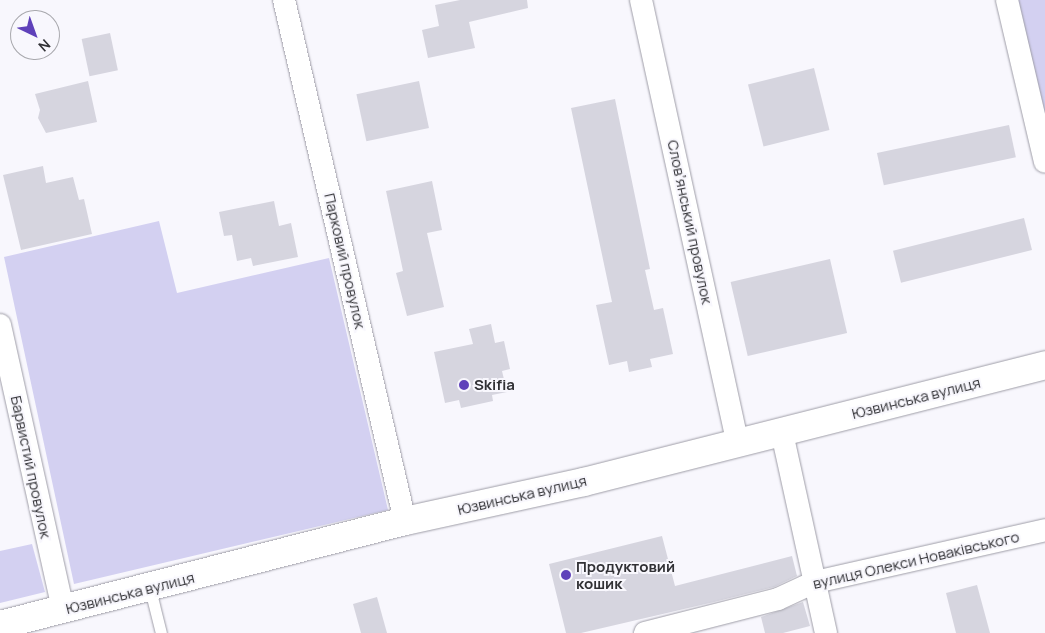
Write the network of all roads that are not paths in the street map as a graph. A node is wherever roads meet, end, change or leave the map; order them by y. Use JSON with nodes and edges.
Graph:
{"nodes":[{"id":1,"x":284,"y":0,"type":"edge"},
{"id":2,"x":641,"y":0,"type":"edge"},
{"id":3,"x":1006,"y":0,"type":"edge"},
{"id":4,"x":1045,"y":162,"type":"edge"},
{"id":5,"x":0,"y":325,"type":"edge"},
{"id":6,"x":1045,"y":366,"type":"edge"},
{"id":7,"x":782,"y":432,"type":"junction"},
{"id":8,"x":738,"y":444,"type":"junction"},
{"id":9,"x":405,"y":522,"type":"junction"},
{"id":10,"x":1045,"y":530,"type":"edge"},
{"id":11,"x":815,"y":582,"type":"junction"},
{"id":12,"x":150,"y":589,"type":"junction"},
{"id":13,"x":63,"y":610,"type":"junction"},
{"id":14,"x":0,"y":625,"type":"edge"},
{"id":15,"x":161,"y":633,"type":"edge"},
{"id":16,"x":645,"y":633,"type":"edge"},
{"id":17,"x":826,"y":633,"type":"edge"}],
"edges":[{"from":1,"to":9,"type":"street","name":"Парковий провулок"},
{"from":2,"to":8,"type":"street","name":"Словʼянський провулок"},
{"from":3,"to":4,"type":"street"},
{"from":5,"to":13,"type":"street","name":"Барвистий провулок"},
{"from":6,"to":7,"type":"main road","name":"Юзвинська вулиця"},
{"from":7,"to":8,"type":"main road","name":"Юзвинська вулиця"},
{"from":7,"to":11,"type":"street"},
{"from":8,"to":9,"type":"main road","name":"Юзвинська вулиця"},
{"from":9,"to":12,"type":"main road","name":"Юзвинська вулиця"},
{"from":10,"to":11,"type":"street","name":"вулиця Олекси Новаківського"},
{"from":11,"to":16,"type":"street","name":"вулиця Олекси Новаківського"},
{"from":11,"to":17,"type":"street"},
{"from":12,"to":13,"type":"main road","name":"Юзвинська вулиця"},
{"from":12,"to":15,"type":"lane"},
{"from":13,"to":14,"type":"main road","name":"Юзвинська вулиця"}]}
